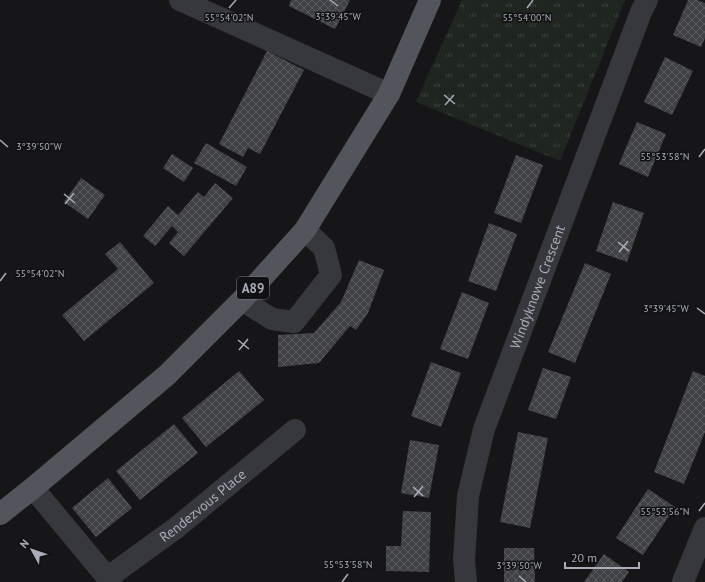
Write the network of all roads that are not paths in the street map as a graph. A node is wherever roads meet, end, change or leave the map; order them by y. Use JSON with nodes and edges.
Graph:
{"nodes":[{"id":1,"x":180,"y":0,"type":"edge"},
{"id":2,"x":430,"y":0,"type":"edge"},
{"id":3,"x":647,"y":0,"type":"edge"},
{"id":4,"x":389,"y":94,"type":"junction"},
{"id":5,"x":304,"y":230,"type":"junction"},
{"id":6,"x":242,"y":300,"type":"junction"},
{"id":7,"x":295,"y":430,"type":"dead end"},
{"id":8,"x":33,"y":488,"type":"junction"},
{"id":9,"x":0,"y":514,"type":"edge"},
{"id":10,"x":705,"y":528,"type":"edge"},
{"id":11,"x":109,"y":580,"type":"edge"},
{"id":12,"x":466,"y":582,"type":"edge"},
{"id":13,"x":683,"y":582,"type":"edge"}],
"edges":[{"from":1,"to":4,"type":"street"},
{"from":2,"to":4,"type":"main road","number":"A89"},
{"from":3,"to":12,"type":"street","name":"Windyknowe Crescent"},
{"from":4,"to":5,"type":"main road","number":"A89"},
{"from":5,"to":6,"type":"main road","number":"A89"},
{"from":5,"to":6,"type":"street"},
{"from":6,"to":8,"type":"main road","number":"A89"},
{"from":7,"to":11,"type":"street","name":"Rendezvous Place"},
{"from":8,"to":9,"type":"main road","number":"A89"},
{"from":8,"to":11,"type":"street"},
{"from":10,"to":13,"type":"street"}]}
